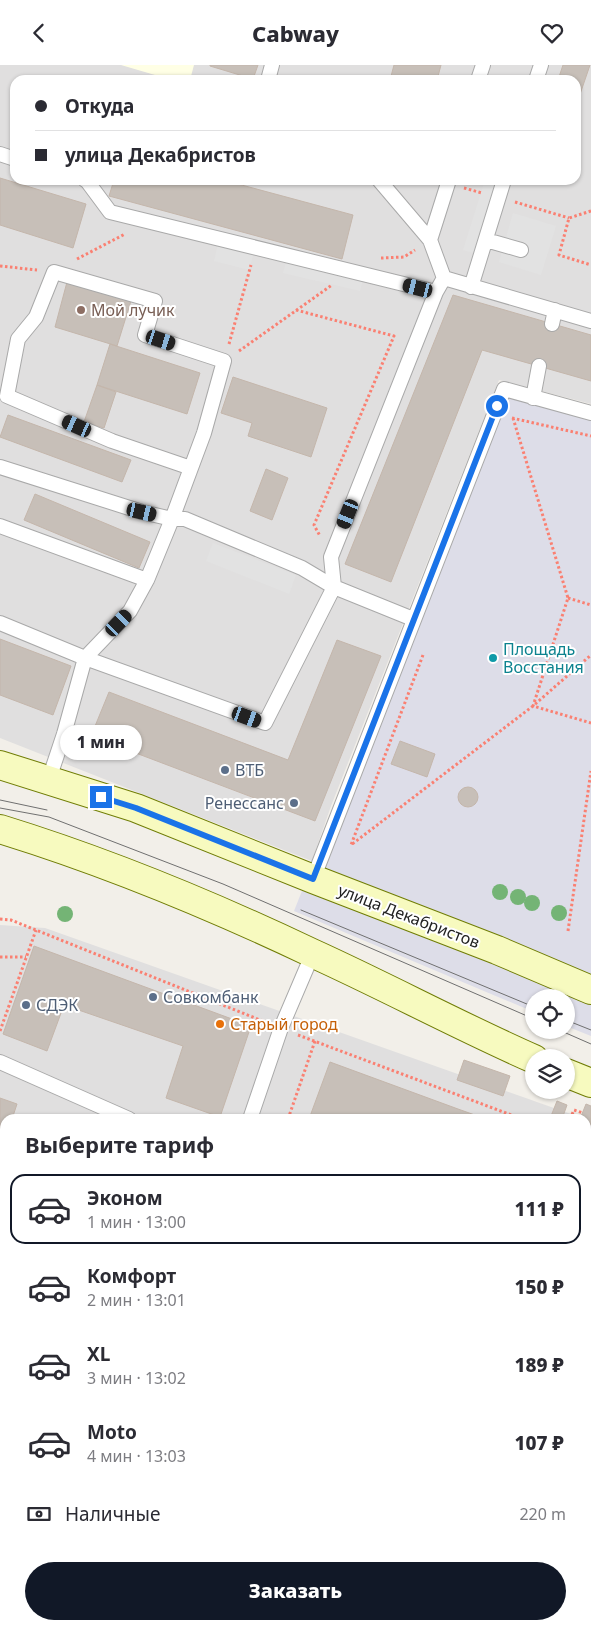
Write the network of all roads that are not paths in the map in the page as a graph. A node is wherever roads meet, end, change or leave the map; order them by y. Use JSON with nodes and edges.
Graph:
{"nodes":[{"id":1,"x":90,"y":185,"type":"edge"},
{"id":2,"x":383,"y":185,"type":"edge"},
{"id":3,"x":447,"y":185,"type":"edge"},
{"id":4,"x":503,"y":185,"type":"edge"},
{"id":5,"x":430,"y":240,"type":"junction"},
{"id":6,"x":486,"y":240,"type":"junction"},
{"id":7,"x":521,"y":250,"type":"dead end"},
{"id":8,"x":444,"y":279,"type":"junction"},
{"id":9,"x":471,"y":287,"type":"junction"},
{"id":10,"x":436,"y":292,"type":"junction"},
{"id":11,"x":591,"y":321,"type":"edge"},
{"id":12,"x":539,"y":366,"type":"dead end"},
{"id":13,"x":533,"y":398,"type":"junction"},
{"id":14,"x":591,"y":413,"type":"edge"},
{"id":15,"x":0,"y":467,"type":"edge"},
{"id":16,"x":191,"y":468,"type":"junction"},
{"id":17,"x":172,"y":519,"type":"junction"},
{"id":18,"x":0,"y":526,"type":"edge"},
{"id":19,"x":147,"y":580,"type":"junction"},
{"id":20,"x":334,"y":587,"type":"junction"},
{"id":21,"x":413,"y":619,"type":"junction"},
{"id":22,"x":0,"y":623,"type":"edge"},
{"id":23,"x":84,"y":658,"type":"junction"},
{"id":24,"x":0,"y":765,"type":"edge"},
{"id":25,"x":49,"y":779,"type":"junction"},
{"id":26,"x":0,"y":829,"type":"edge"},
{"id":27,"x":313,"y":879,"type":"junction"},
{"id":28,"x":313,"y":953,"type":"junction"},
{"id":29,"x":591,"y":990,"type":"edge"},
{"id":30,"x":525,"y":1055,"type":"edge"},
{"id":31,"x":0,"y":1062,"type":"edge"},
{"id":32,"x":575,"y":1077,"type":"edge"},
{"id":33,"x":591,"y":1083,"type":"edge"},
{"id":34,"x":118,"y":1114,"type":"edge"},
{"id":35,"x":252,"y":1114,"type":"edge"}],
"edges":[{"from":1,"to":10,"type":"lane"},
{"from":2,"to":5,"type":"lane"},
{"from":3,"to":5,"type":"lane"},
{"from":4,"to":6,"type":"lane"},
{"from":5,"to":8,"type":"lane"},
{"from":6,"to":7,"type":"lane"},
{"from":6,"to":9,"type":"lane"},
{"from":8,"to":9,"type":"lane"},
{"from":8,"to":10,"type":"lane"},
{"from":9,"to":11,"type":"lane"},
{"from":10,"to":20,"type":"lane"},
{"from":12,"to":13,"type":"lane"},
{"from":13,"to":14,"type":"lane"},
{"from":13,"to":21,"type":"lane"},
{"from":15,"to":17,"type":"lane"},
{"from":16,"to":16,"type":"lane"},
{"from":16,"to":17,"type":"lane"},
{"from":17,"to":19,"type":"lane"},
{"from":17,"to":20,"type":"lane"},
{"from":18,"to":19,"type":"lane"},
{"from":19,"to":23,"type":"lane"},
{"from":20,"to":21,"type":"lane"},
{"from":20,"to":23,"type":"lane"},
{"from":21,"to":27,"type":"lane"},
{"from":22,"to":23,"type":"lane"},
{"from":23,"to":25,"type":"lane"},
{"from":24,"to":25,"type":"main road","name":"улица Декабристов"},
{"from":25,"to":27,"type":"main road","name":"улица Декабристов"},
{"from":26,"to":28,"type":"main road"},
{"from":27,"to":29,"type":"main road","name":"улица Декабристов"},
{"from":28,"to":30,"type":"main road"},
{"from":28,"to":35,"type":"lane"},
{"from":31,"to":34,"type":"lane"},
{"from":32,"to":33,"type":"main road"}]}
